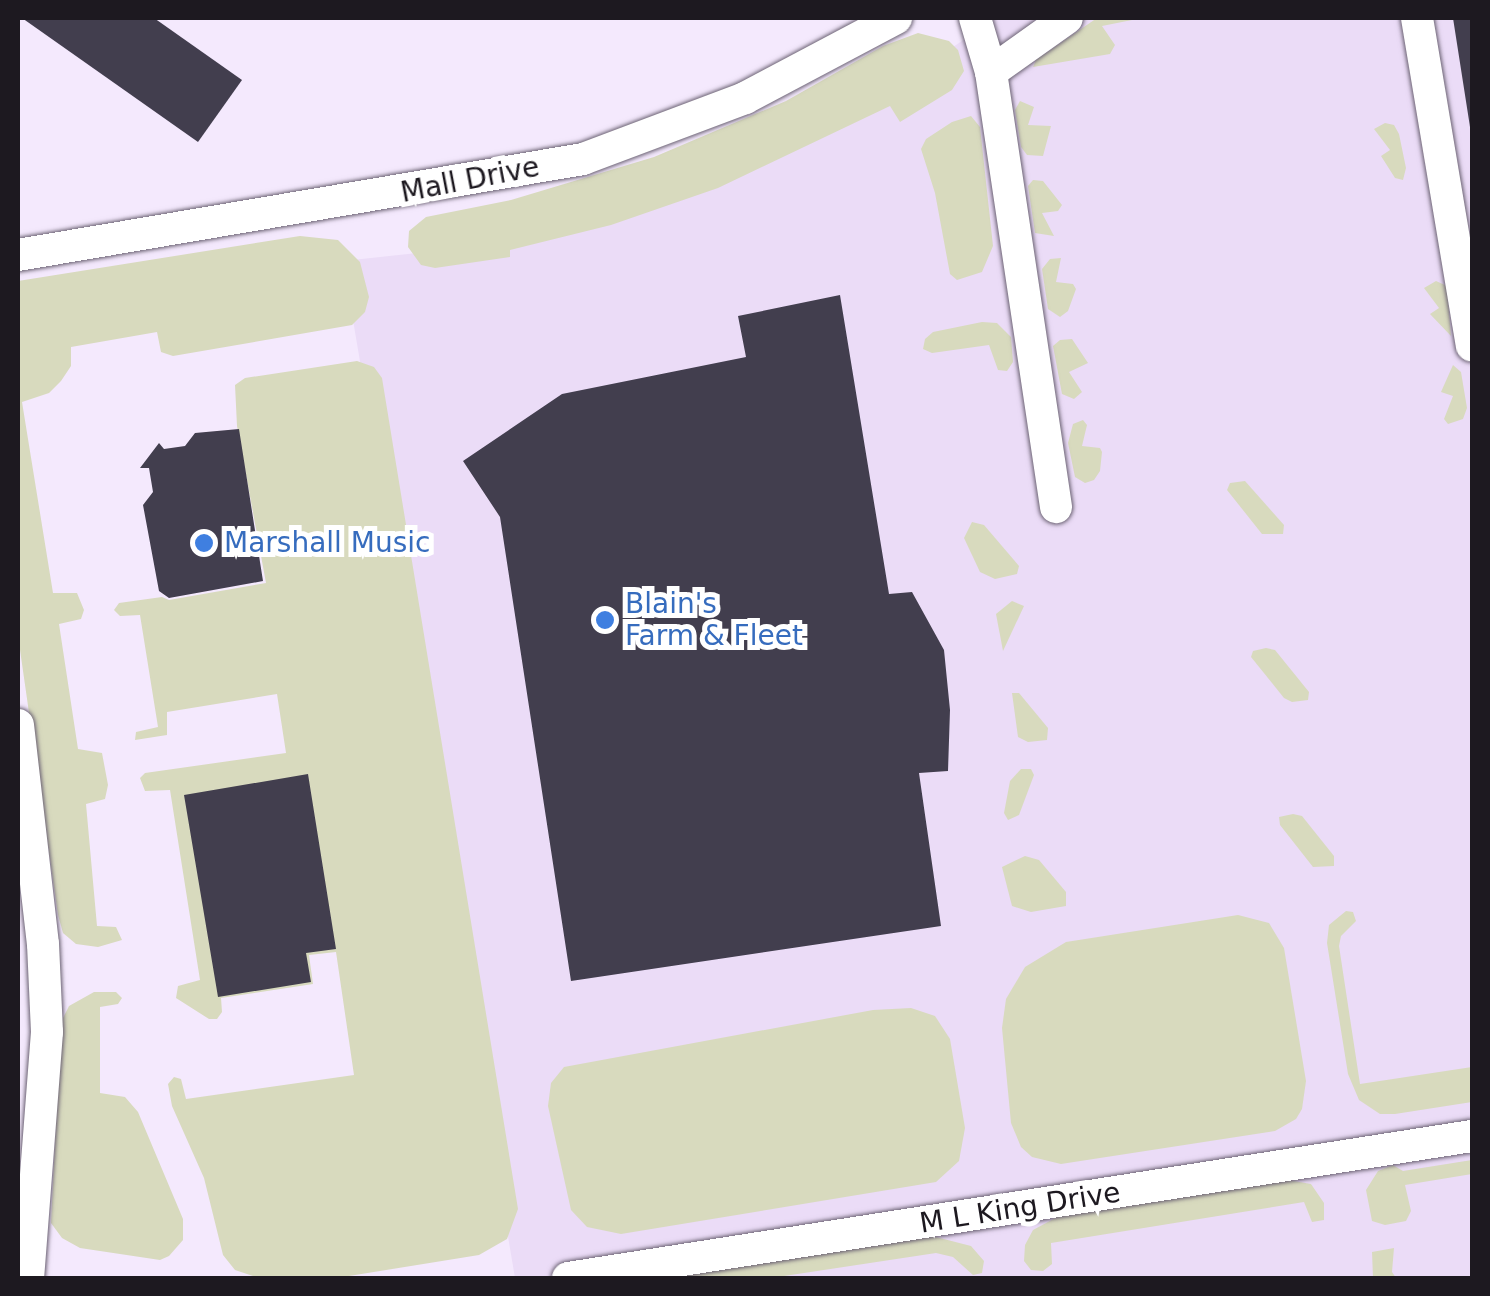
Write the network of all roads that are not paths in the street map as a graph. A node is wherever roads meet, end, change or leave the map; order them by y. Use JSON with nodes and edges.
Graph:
{"nodes":[{"id":1,"x":896,"y":18,"type":"edge"},
{"id":2,"x":975,"y":18,"type":"edge"},
{"id":3,"x":1067,"y":18,"type":"edge"},
{"id":4,"x":1418,"y":18,"type":"edge"},
{"id":5,"x":991,"y":72,"type":"junction"},
{"id":6,"x":18,"y":255,"type":"edge"},
{"id":7,"x":1472,"y":345,"type":"edge"},
{"id":8,"x":1056,"y":507,"type":"dead end"},
{"id":9,"x":18,"y":725,"type":"edge"},
{"id":10,"x":1472,"y":1136,"type":"edge"},
{"id":11,"x":18,"y":1278,"type":"edge"},
{"id":12,"x":27,"y":1278,"type":"edge"},
{"id":13,"x":568,"y":1278,"type":"edge"}],
"edges":[{"from":1,"to":6,"type":"street","name":"Mall Drive"},
{"from":2,"to":5,"type":"street"},
{"from":3,"to":5,"type":"street"},
{"from":4,"to":7,"type":"street"},
{"from":5,"to":8,"type":"street"},
{"from":9,"to":12,"type":"street"},
{"from":10,"to":13,"type":"street","name":"M L King Drive"},
{"from":11,"to":12,"type":"street"}]}
